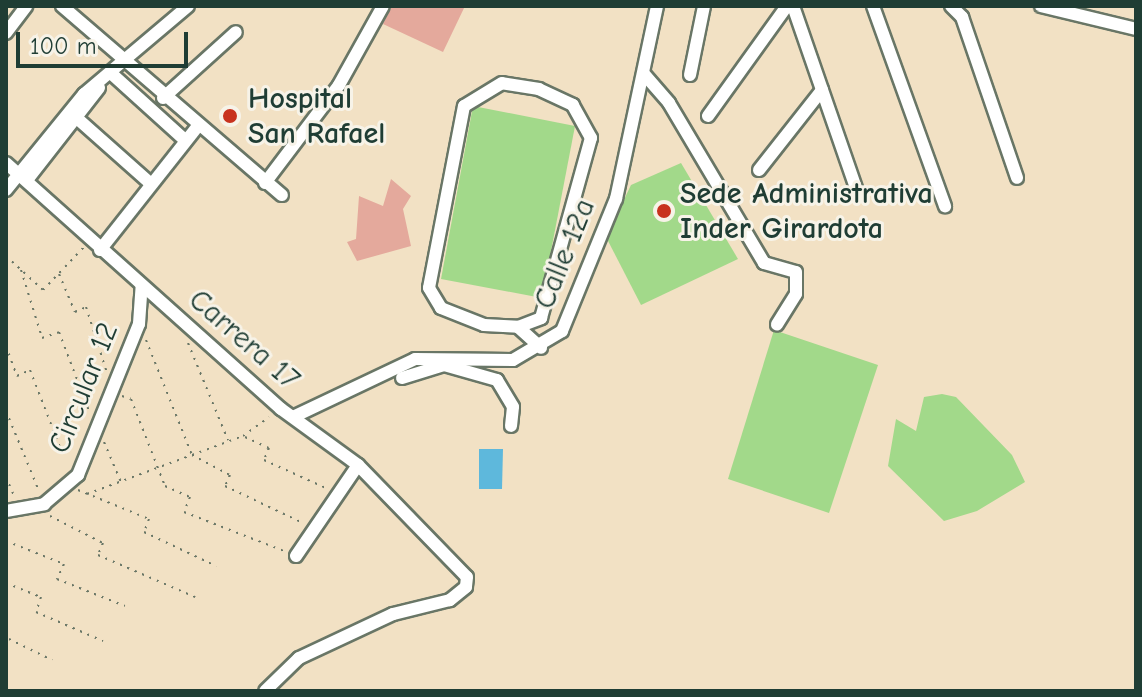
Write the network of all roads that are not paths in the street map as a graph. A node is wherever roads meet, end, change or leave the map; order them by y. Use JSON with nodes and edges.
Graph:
{"nodes":[{"id":1,"x":26,"y":6,"type":"edge"},
{"id":2,"x":62,"y":6,"type":"edge"},
{"id":3,"x":383,"y":6,"type":"edge"},
{"id":4,"x":657,"y":6,"type":"edge"},
{"id":5,"x":704,"y":6,"type":"edge"},
{"id":6,"x":787,"y":6,"type":"edge"},
{"id":7,"x":793,"y":6,"type":"edge"},
{"id":8,"x":873,"y":6,"type":"edge"},
{"id":9,"x":951,"y":6,"type":"edge"},
{"id":10,"x":1041,"y":6,"type":"edge"},
{"id":11,"x":184,"y":7,"type":"edge"},
{"id":12,"x":1136,"y":29,"type":"edge"},
{"id":13,"x":236,"y":32,"type":"dead end"},
{"id":14,"x":6,"y":33,"type":"edge"},
{"id":15,"x":123,"y":61,"type":"junction"},
{"id":16,"x":644,"y":74,"type":"junction"},
{"id":17,"x":113,"y":75,"type":"junction"},
{"id":18,"x":690,"y":75,"type":"dead end"},
{"id":19,"x":99,"y":88,"type":"junction"},
{"id":20,"x":822,"y":90,"type":"junction"},
{"id":21,"x":163,"y":98,"type":"junction"},
{"id":22,"x":708,"y":116,"type":"dead end"},
{"id":23,"x":79,"y":120,"type":"junction"},
{"id":24,"x":198,"y":126,"type":"junction"},
{"id":25,"x":186,"y":141,"type":"junction"},
{"id":26,"x":6,"y":163,"type":"edge"},
{"id":27,"x":759,"y":170,"type":"dead end"},
{"id":28,"x":23,"y":177,"type":"junction"},
{"id":29,"x":1017,"y":178,"type":"dead end"},
{"id":30,"x":265,"y":183,"type":"junction"},
{"id":31,"x":151,"y":184,"type":"junction"},
{"id":32,"x":856,"y":188,"type":"dead end"},
{"id":33,"x":6,"y":190,"type":"edge"},
{"id":34,"x":282,"y":195,"type":"dead end"},
{"id":35,"x":945,"y":206,"type":"dead end"},
{"id":36,"x":95,"y":246,"type":"junction"},
{"id":37,"x":142,"y":285,"type":"junction"},
{"id":38,"x":777,"y":325,"type":"dead end"},
{"id":39,"x":518,"y":327,"type":"junction"},
{"id":40,"x":541,"y":348,"type":"junction"},
{"id":41,"x":401,"y":376,"type":"junction"},
{"id":42,"x":293,"y":417,"type":"junction"},
{"id":43,"x":511,"y":426,"type":"dead end"},
{"id":44,"x":358,"y":465,"type":"junction"},
{"id":45,"x":6,"y":511,"type":"edge"},
{"id":46,"x":296,"y":556,"type":"road end"},
{"id":47,"x":265,"y":691,"type":"edge"}],
"edges":[{"from":1,"to":14,"type":"street"},
{"from":2,"to":15,"type":"street"},
{"from":3,"to":30,"type":"street"},
{"from":4,"to":16,"type":"street","name":"Calle 12a"},
{"from":5,"to":18,"type":"street"},
{"from":6,"to":22,"type":"street"},
{"from":7,"to":20,"type":"street"},
{"from":8,"to":35,"type":"street"},
{"from":9,"to":29,"type":"street"},
{"from":10,"to":12,"type":"street"},
{"from":11,"to":15,"type":"street"},
{"from":13,"to":21,"type":"street"},
{"from":15,"to":17,"type":"street"},
{"from":15,"to":21,"type":"street"},
{"from":16,"to":38,"type":"street"},
{"from":16,"to":40,"type":"street","name":"Calle 12a"},
{"from":17,"to":19,"type":"street"},
{"from":17,"to":25,"type":"street"},
{"from":19,"to":23,"type":"street"},
{"from":19,"to":28,"type":"street"},
{"from":20,"to":27,"type":"street"},
{"from":20,"to":32,"type":"street"},
{"from":21,"to":24,"type":"street"},
{"from":23,"to":28,"type":"street"},
{"from":23,"to":31,"type":"street"},
{"from":24,"to":25,"type":"street"},
{"from":24,"to":30,"type":"street"},
{"from":25,"to":31,"type":"street"},
{"from":26,"to":28,"type":"street","name":"Carrera 17"},
{"from":28,"to":33,"type":"street"},
{"from":28,"to":36,"type":"street","name":"Carrera 17"},
{"from":30,"to":34,"type":"street"},
{"from":31,"to":36,"type":"street"},
{"from":36,"to":37,"type":"street","name":"Carrera 17"},
{"from":37,"to":42,"type":"street","name":"Carrera 17"},
{"from":37,"to":45,"type":"street","name":"Circular 12"},
{"from":39,"to":39,"type":"street"},
{"from":39,"to":40,"type":"street"},
{"from":40,"to":41,"type":"street","name":"Calle 12a"},
{"from":41,"to":42,"type":"street","name":"Calle 12a"},
{"from":41,"to":43,"type":"street"},
{"from":42,"to":44,"type":"street","name":"Carrera 17"},
{"from":44,"to":46,"type":"street"},
{"from":44,"to":47,"type":"street","name":"Carrera 17"}]}
